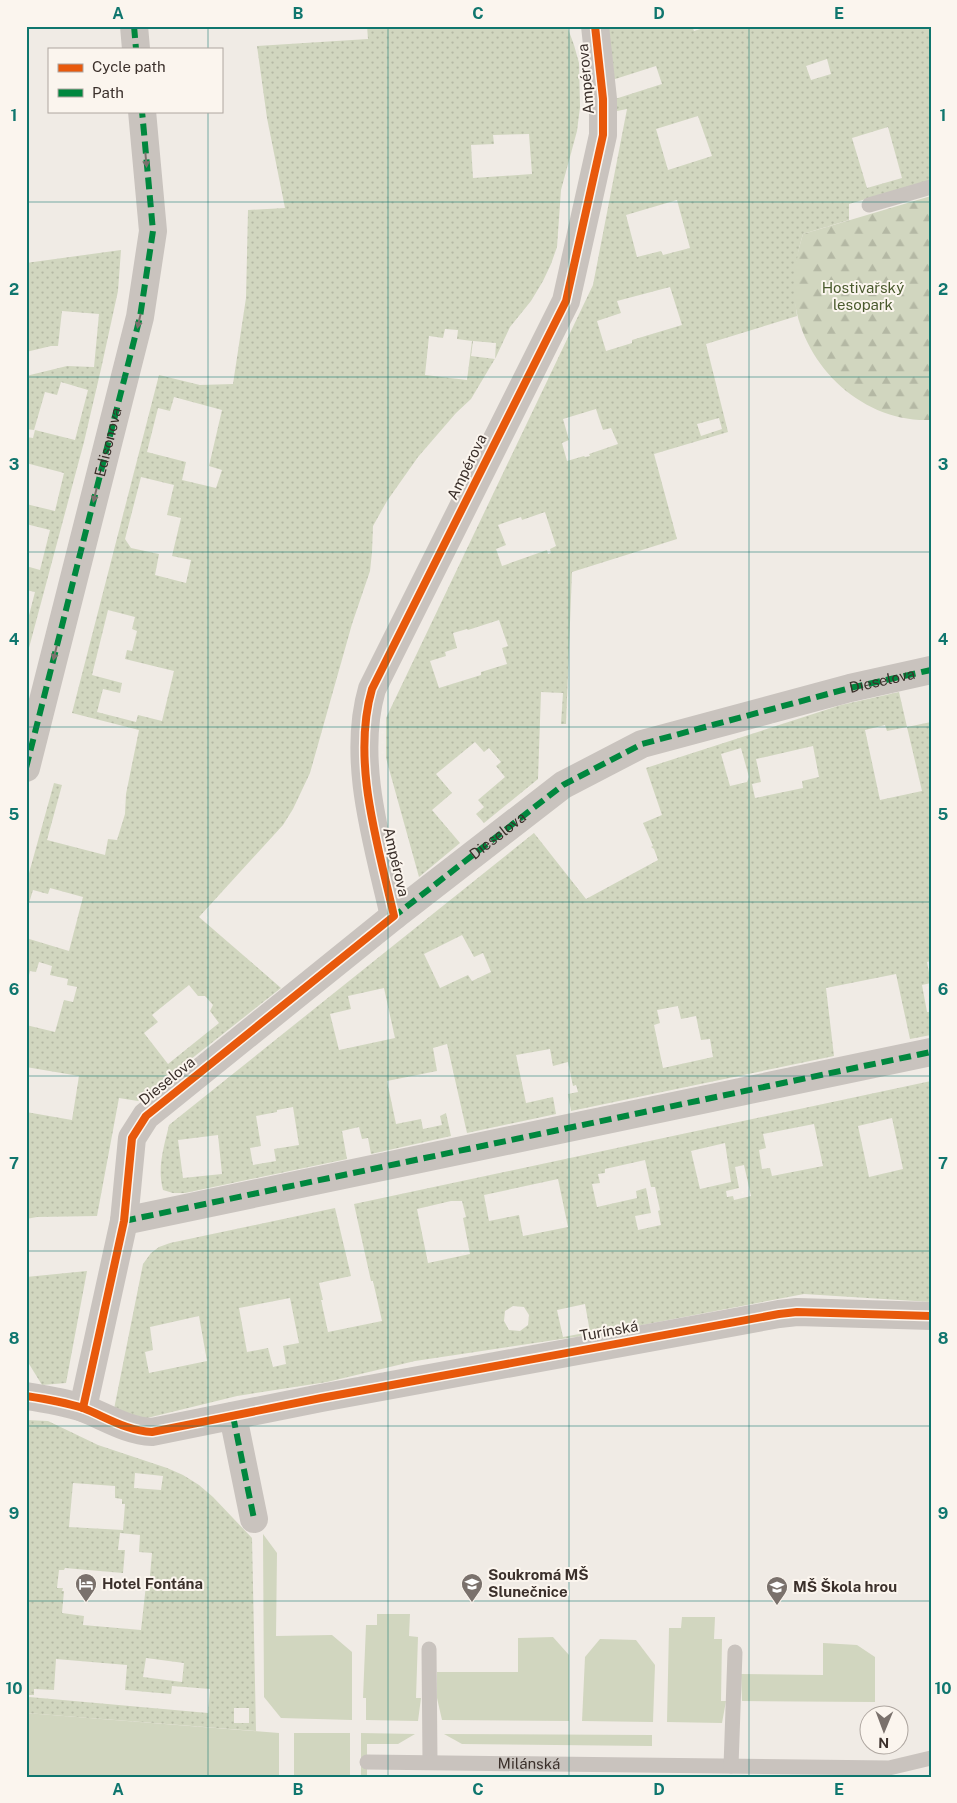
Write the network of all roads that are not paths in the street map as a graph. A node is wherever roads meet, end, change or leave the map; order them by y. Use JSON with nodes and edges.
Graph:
{"nodes":[{"id":1,"x":134,"y":26,"type":"edge"},
{"id":2,"x":595,"y":26,"type":"edge"},
{"id":3,"x":136,"y":48,"type":"edge"},
{"id":4,"x":142,"y":112,"type":"edge"},
{"id":5,"x":931,"y":187,"type":"edge"},
{"id":6,"x":869,"y":205,"type":"dead end"},
{"id":7,"x":931,"y":670,"type":"edge"},
{"id":8,"x":26,"y":768,"type":"edge"},
{"id":9,"x":394,"y":916,"type":"junction"},
{"id":10,"x":931,"y":1052,"type":"edge"},
{"id":11,"x":124,"y":1221,"type":"junction"},
{"id":12,"x":931,"y":1316,"type":"edge"},
{"id":13,"x":26,"y":1396,"type":"edge"},
{"id":14,"x":83,"y":1408,"type":"junction"},
{"id":15,"x":233,"y":1416,"type":"junction"},
{"id":16,"x":254,"y":1519,"type":"dead end"},
{"id":17,"x":429,"y":1649,"type":"dead end"},
{"id":18,"x":735,"y":1652,"type":"dead end"},
{"id":19,"x":931,"y":1758,"type":"edge"},
{"id":20,"x":367,"y":1762,"type":"dead end"},
{"id":21,"x":430,"y":1762,"type":"junction"},
{"id":22,"x":731,"y":1766,"type":"junction"},
{"id":23,"x":888,"y":1772,"type":"edge"}],
"edges":[{"from":1,"to":3,"type":"street"},
{"from":2,"to":9,"type":"street","name":"Ampérova"},
{"from":4,"to":8,"type":"street","name":"Edisonova","one_way":true},
{"from":5,"to":6,"type":"lane"},
{"from":7,"to":9,"type":"street","name":"Dieselova"},
{"from":9,"to":11,"type":"street","name":"Dieselova"},
{"from":10,"to":11,"type":"street"},
{"from":11,"to":14,"type":"street","name":"Dieselova"},
{"from":12,"to":15,"type":"street","name":"Turínská"},
{"from":13,"to":14,"type":"street"},
{"from":14,"to":15,"type":"street"},
{"from":15,"to":16,"type":"street"},
{"from":17,"to":21,"type":"lane"},
{"from":18,"to":22,"type":"lane"},
{"from":19,"to":23,"type":"lane","name":"Milánská"},
{"from":20,"to":21,"type":"lane","name":"Milánská"},
{"from":21,"to":22,"type":"lane","name":"Milánská"},
{"from":22,"to":23,"type":"lane","name":"Milánská"}]}
